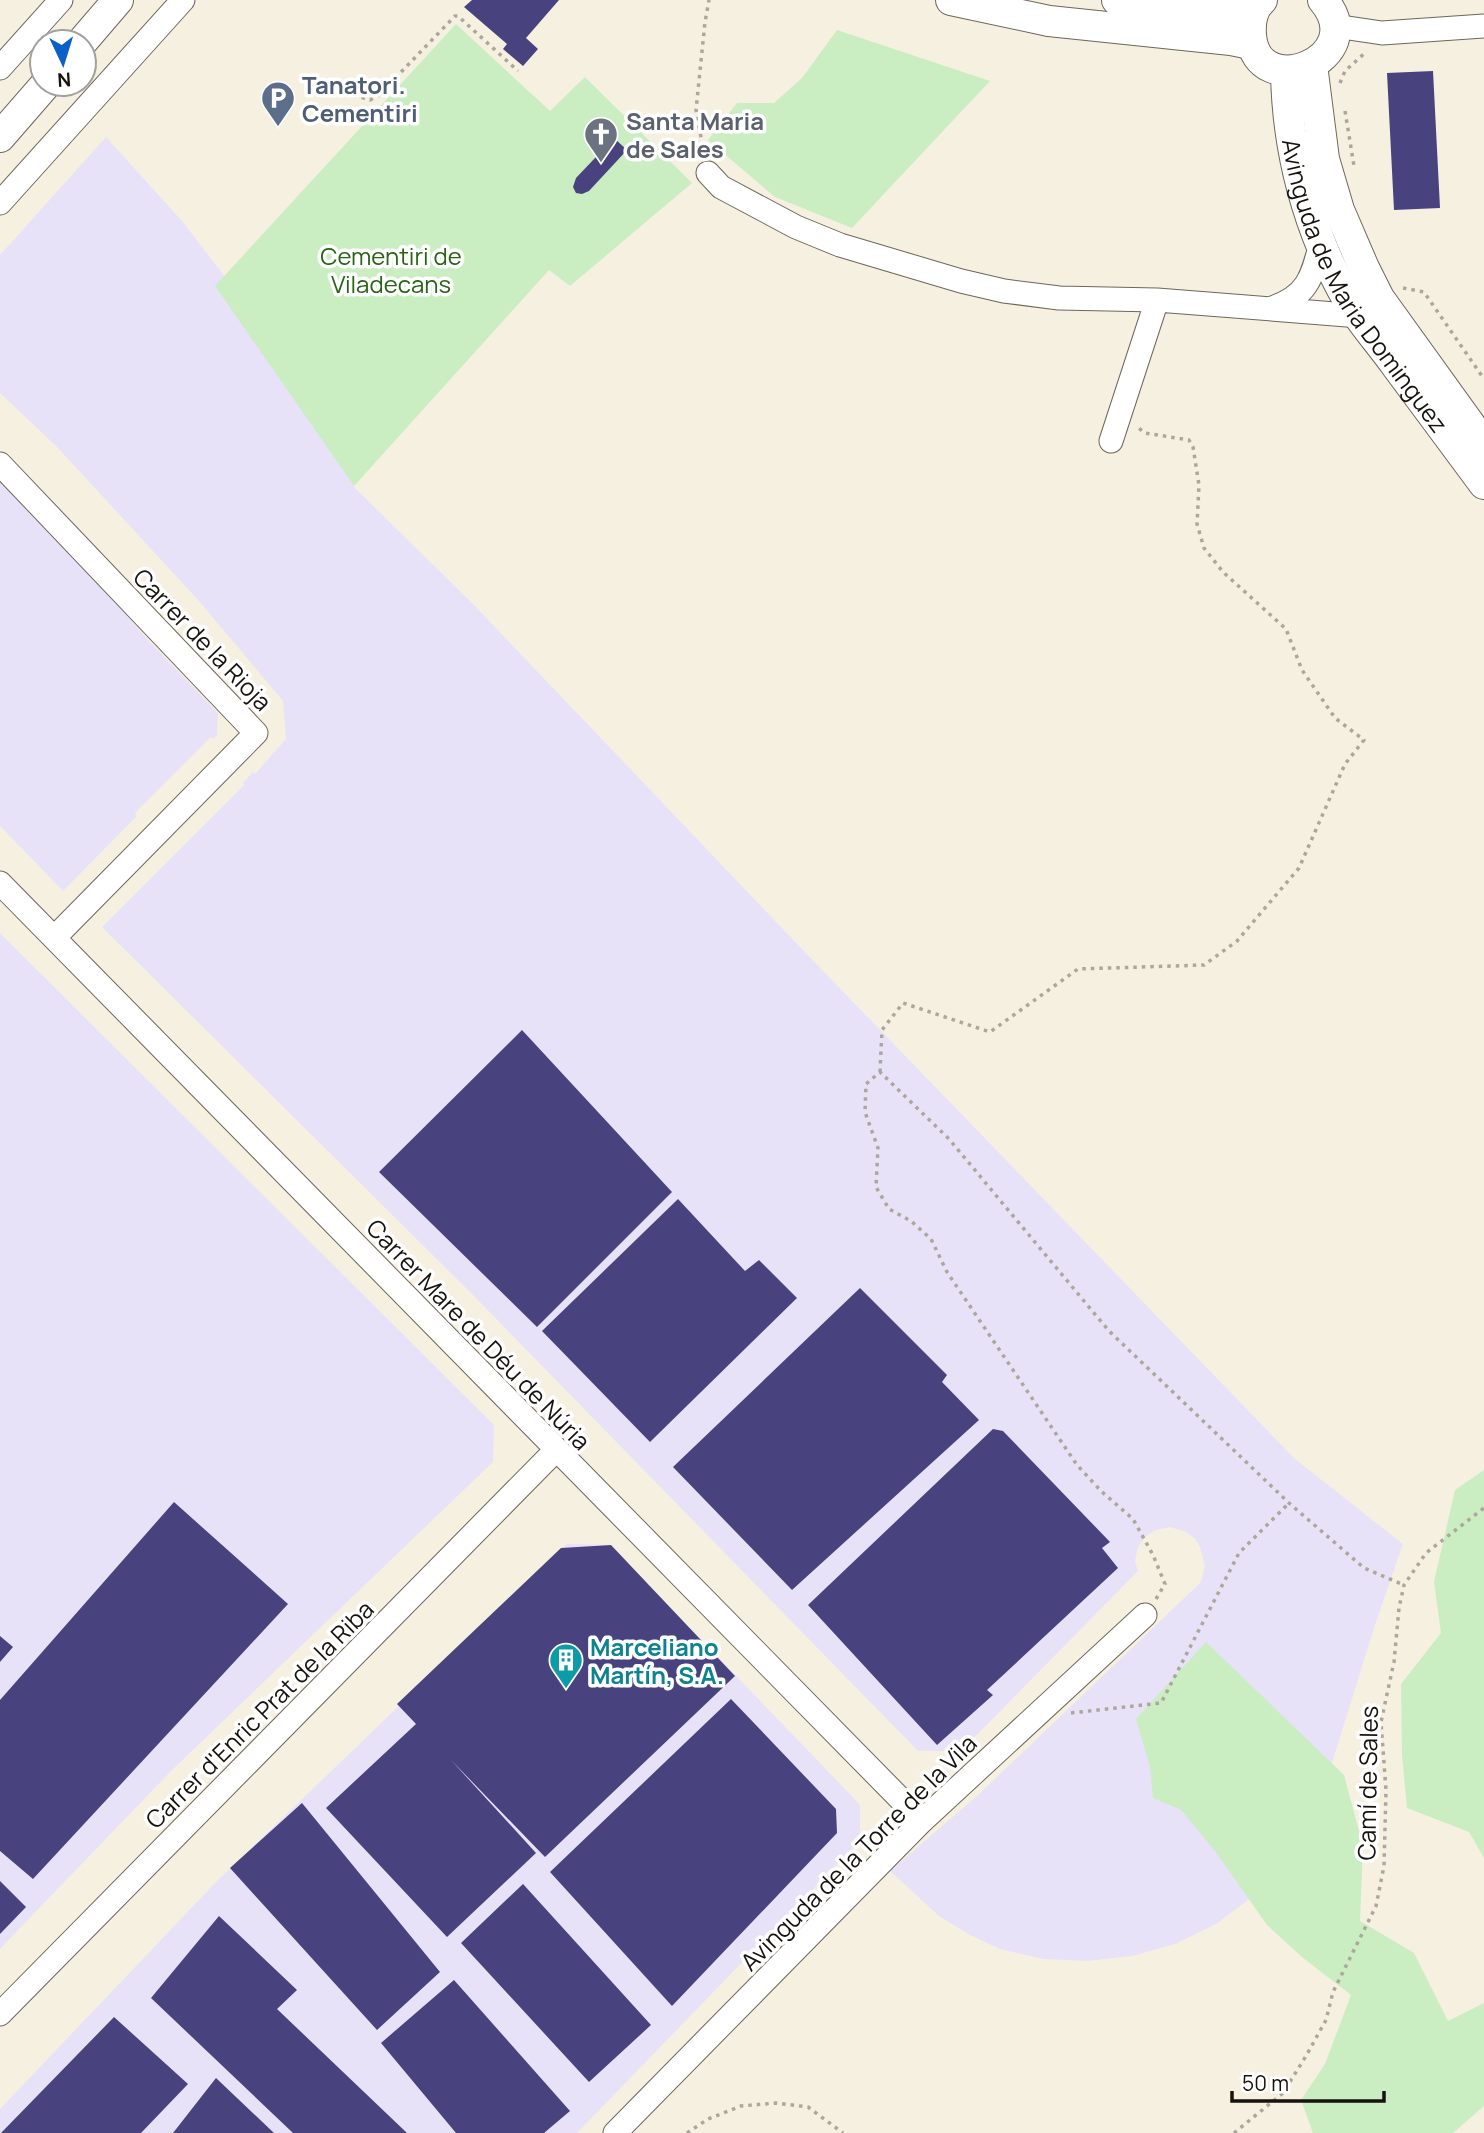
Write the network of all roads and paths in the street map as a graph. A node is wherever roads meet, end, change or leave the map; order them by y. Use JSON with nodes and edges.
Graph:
{"nodes":[{"id":1,"x":61,"y":0,"type":"edge"},
{"id":2,"x":118,"y":0,"type":"edge"},
{"id":3,"x":183,"y":0,"type":"edge"},
{"id":4,"x":709,"y":0,"type":"edge"},
{"id":5,"x":951,"y":0,"type":"edge"},
{"id":6,"x":1117,"y":0,"type":"edge"},
{"id":7,"x":1260,"y":2,"type":"edge"},
{"id":8,"x":1329,"y":13,"type":"edge"},
{"id":9,"x":1484,"y":26,"type":"edge"},
{"id":10,"x":94,"y":28,"type":"edge"},
{"id":11,"x":1382,"y":33,"type":"junction"},
{"id":12,"x":1251,"y":44,"type":"junction"},
{"id":13,"x":0,"y":68,"type":"edge"},
{"id":14,"x":1299,"y":68,"type":"junction"},
{"id":15,"x":518,"y":71,"type":"dead end"},
{"id":16,"x":321,"y":85,"type":"dead end"},
{"id":17,"x":1342,"y":94,"type":"dead end"},
{"id":18,"x":34,"y":98,"type":"edge"},
{"id":19,"x":1344,"y":106,"type":"dead end"},
{"id":20,"x":0,"y":137,"type":"edge"},
{"id":21,"x":1354,"y":169,"type":"dead end"},
{"id":22,"x":708,"y":173,"type":"joint"},
{"id":23,"x":0,"y":203,"type":"edge"},
{"id":24,"x":1321,"y":243,"type":"junction"},
{"id":25,"x":1394,"y":287,"type":"dead end"},
{"id":26,"x":1157,"y":300,"type":"junction"},
{"id":27,"x":1270,"y":309,"type":"junction"},
{"id":28,"x":1360,"y":316,"type":"junction"},
{"id":29,"x":1484,"y":379,"type":"edge"},
{"id":30,"x":1121,"y":414,"type":"junction"},
{"id":31,"x":1111,"y":441,"type":"dead end"},
{"id":32,"x":1484,"y":444,"type":"edge"},
{"id":33,"x":0,"y":464,"type":"edge"},
{"id":34,"x":1484,"y":484,"type":"edge"},
{"id":35,"x":0,"y":883,"type":"edge"},
{"id":36,"x":55,"y":937,"type":"junction"},
{"id":37,"x":880,"y":1072,"type":"junction"},
{"id":38,"x":556,"y":1450,"type":"junction"},
{"id":39,"x":1289,"y":1503,"type":"junction"},
{"id":40,"x":1484,"y":1508,"type":"edge"},
{"id":41,"x":1404,"y":1585,"type":"junction"},
{"id":42,"x":1145,"y":1615,"type":"joint"},
{"id":43,"x":1035,"y":1717,"type":"junction"},
{"id":44,"x":922,"y":1821,"type":"junction"},
{"id":45,"x":0,"y":2014,"type":"edge"},
{"id":46,"x":615,"y":2133,"type":"edge"},
{"id":47,"x":687,"y":2133,"type":"edge"},
{"id":48,"x":843,"y":2133,"type":"edge"},
{"id":49,"x":1234,"y":2133,"type":"edge"}],
"edges":[{"from":1,"to":13,"type":"street"},
{"from":2,"to":10,"type":"street"},
{"from":3,"to":23,"type":"street"},
{"from":4,"to":22,"type":"path"},
{"from":5,"to":12,"type":"street"},
{"from":6,"to":7,"type":"street"},
{"from":7,"to":12,"type":"street"},
{"from":8,"to":11,"type":"street"},
{"from":8,"to":14,"type":"street"},
{"from":9,"to":11,"type":"street"},
{"from":11,"to":17,"type":"path"},
{"from":12,"to":14,"type":"street"},
{"from":14,"to":24,"type":"street","name":"Avinguda de Maria Dominguez"},
{"from":14,"to":32,"type":"street","name":"Avinguda de Maria Dominguez"},
{"from":15,"to":16,"type":"path"},
{"from":18,"to":20,"type":"street"},
{"from":19,"to":21,"type":"path"},
{"from":22,"to":26,"type":"street"},
{"from":24,"to":27,"type":"street"},
{"from":24,"to":28,"type":"street","name":"Avinguda de Maria Dominguez"},
{"from":25,"to":29,"type":"path"},
{"from":26,"to":27,"type":"street"},
{"from":26,"to":30,"type":"street"},
{"from":27,"to":28,"type":"street"},
{"from":28,"to":34,"type":"street","name":"Avinguda de Maria Dominguez"},
{"from":30,"to":31,"type":"street"},
{"from":30,"to":37,"type":"path"},
{"from":33,"to":36,"type":"street","name":"Carrer de la Rioja"},
{"from":35,"to":36,"type":"street","name":"Carrer Mare de Déu de Núria"},
{"from":36,"to":38,"type":"street","name":"Carrer Mare de Déu de Núria"},
{"from":37,"to":39,"type":"path"},
{"from":37,"to":42,"type":"path"},
{"from":38,"to":44,"type":"street","name":"Carrer Mare de Déu de Núria"},
{"from":38,"to":45,"type":"street","name":"Carrer d'Enric Prat de la Riba"},
{"from":39,"to":41,"type":"path"},
{"from":39,"to":43,"type":"path"},
{"from":40,"to":41,"type":"path","name":"Camí de Sales"},
{"from":41,"to":49,"type":"path","name":"Camí de Sales"},
{"from":42,"to":43,"type":"street","name":"Avinguda de la Torre de la Vila"},
{"from":43,"to":44,"type":"street","name":"Avinguda de la Torre de la Vila"},
{"from":44,"to":46,"type":"street","name":"Avinguda de la Torre de la Vila"},
{"from":47,"to":48,"type":"path"}]}
